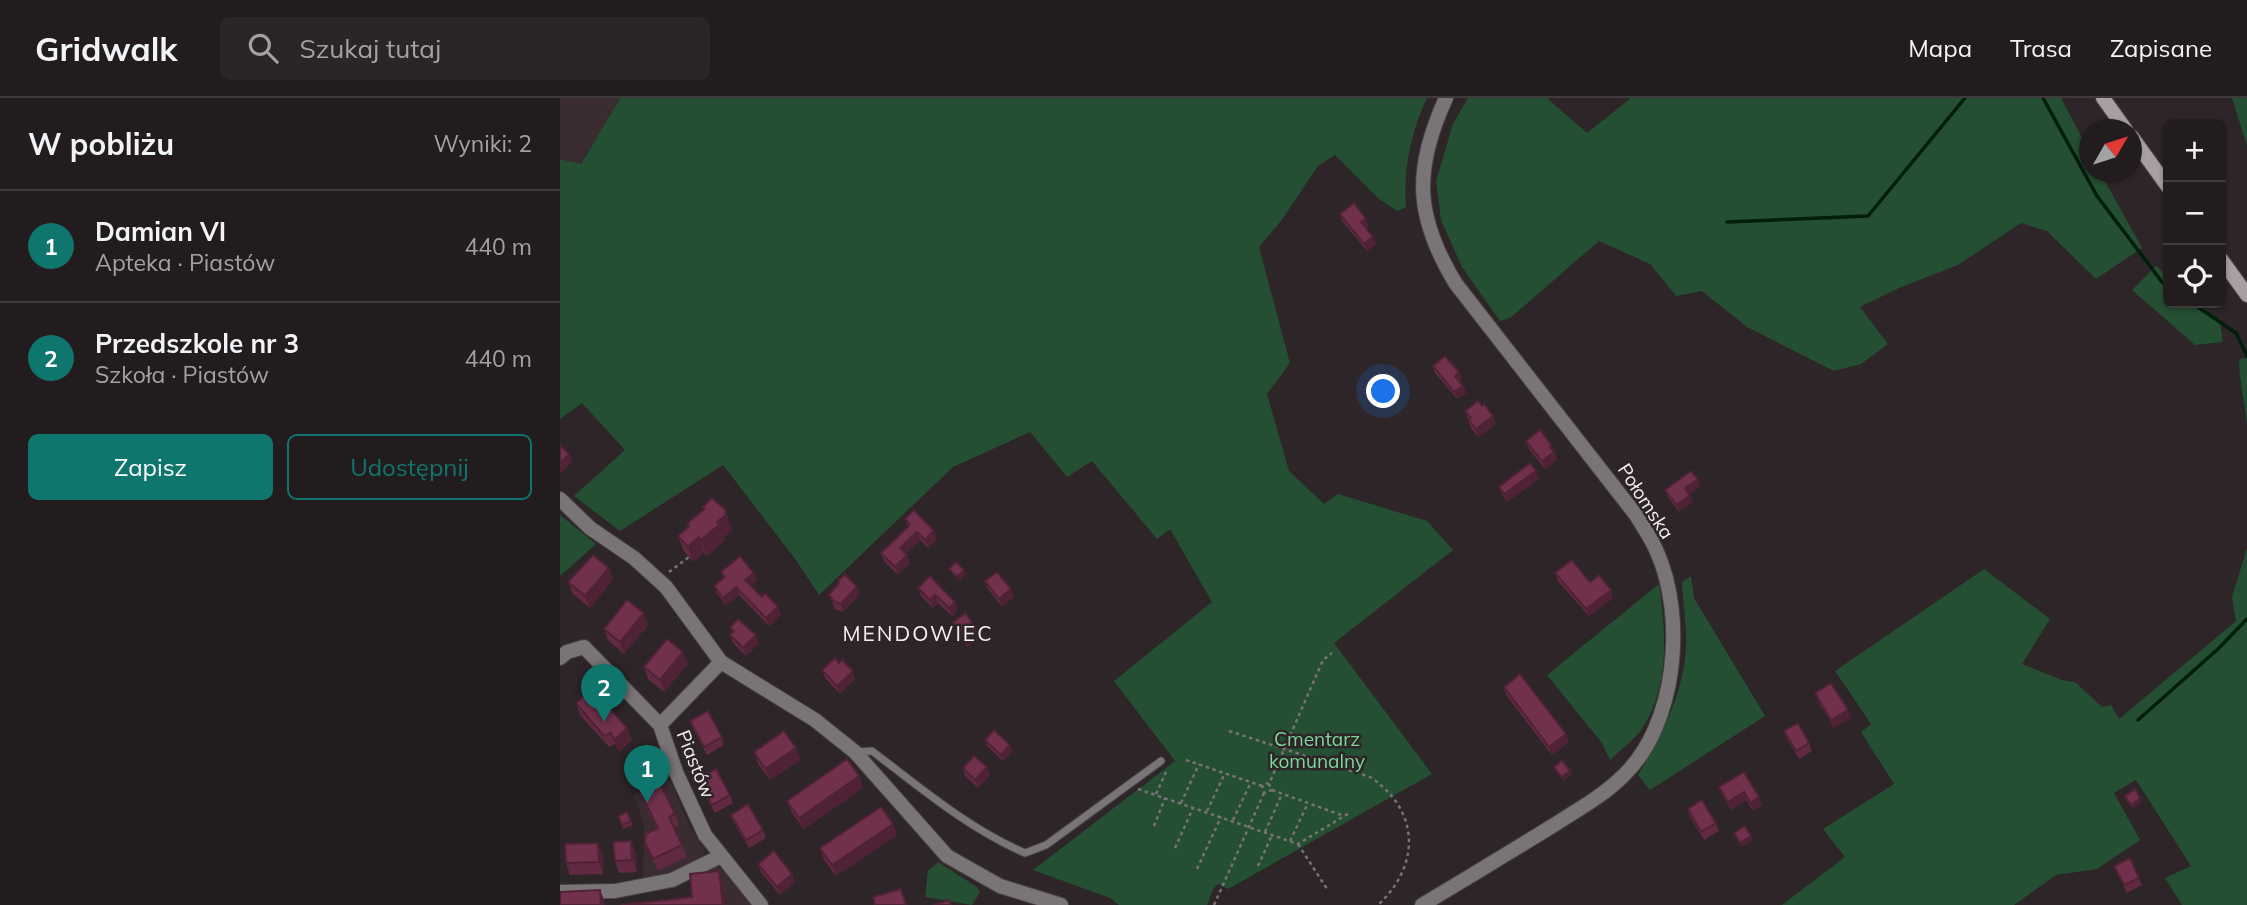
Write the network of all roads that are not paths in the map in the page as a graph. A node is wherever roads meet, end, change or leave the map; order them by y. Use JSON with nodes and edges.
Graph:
{"nodes":[{"id":1,"x":1446,"y":98,"type":"edge"},
{"id":2,"x":2103,"y":98,"type":"edge"},
{"id":3,"x":2118,"y":119,"type":"edge"},
{"id":4,"x":2142,"y":150,"type":"edge"},
{"id":5,"x":2164,"y":182,"type":"edge"},
{"id":6,"x":2226,"y":266,"type":"edge"},
{"id":7,"x":2247,"y":295,"type":"edge"},
{"id":8,"x":560,"y":499,"type":"edge"},
{"id":9,"x":560,"y":657,"type":"edge"},
{"id":10,"x":721,"y":662,"type":"junction"},
{"id":11,"x":660,"y":725,"type":"junction"},
{"id":12,"x":855,"y":752,"type":"junction"},
{"id":13,"x":1161,"y":761,"type":"dead end"},
{"id":14,"x":721,"y":856,"type":"junction"},
{"id":15,"x":560,"y":892,"type":"edge"},
{"id":16,"x":761,"y":905,"type":"edge"},
{"id":17,"x":1061,"y":905,"type":"edge"},
{"id":18,"x":1422,"y":905,"type":"edge"}],
"edges":[{"from":1,"to":18,"type":"street","name":"Połomska"},
{"from":2,"to":3,"type":"main road"},
{"from":4,"to":5,"type":"main road"},
{"from":6,"to":7,"type":"main road"},
{"from":8,"to":10,"type":"street"},
{"from":9,"to":11,"type":"street","name":"Piastów"},
{"from":10,"to":11,"type":"street"},
{"from":10,"to":12,"type":"street"},
{"from":11,"to":14,"type":"street","name":"Piastów"},
{"from":12,"to":13,"type":"lane"},
{"from":12,"to":17,"type":"street"},
{"from":14,"to":15,"type":"street"},
{"from":14,"to":16,"type":"street","name":"Piastów"}]}
